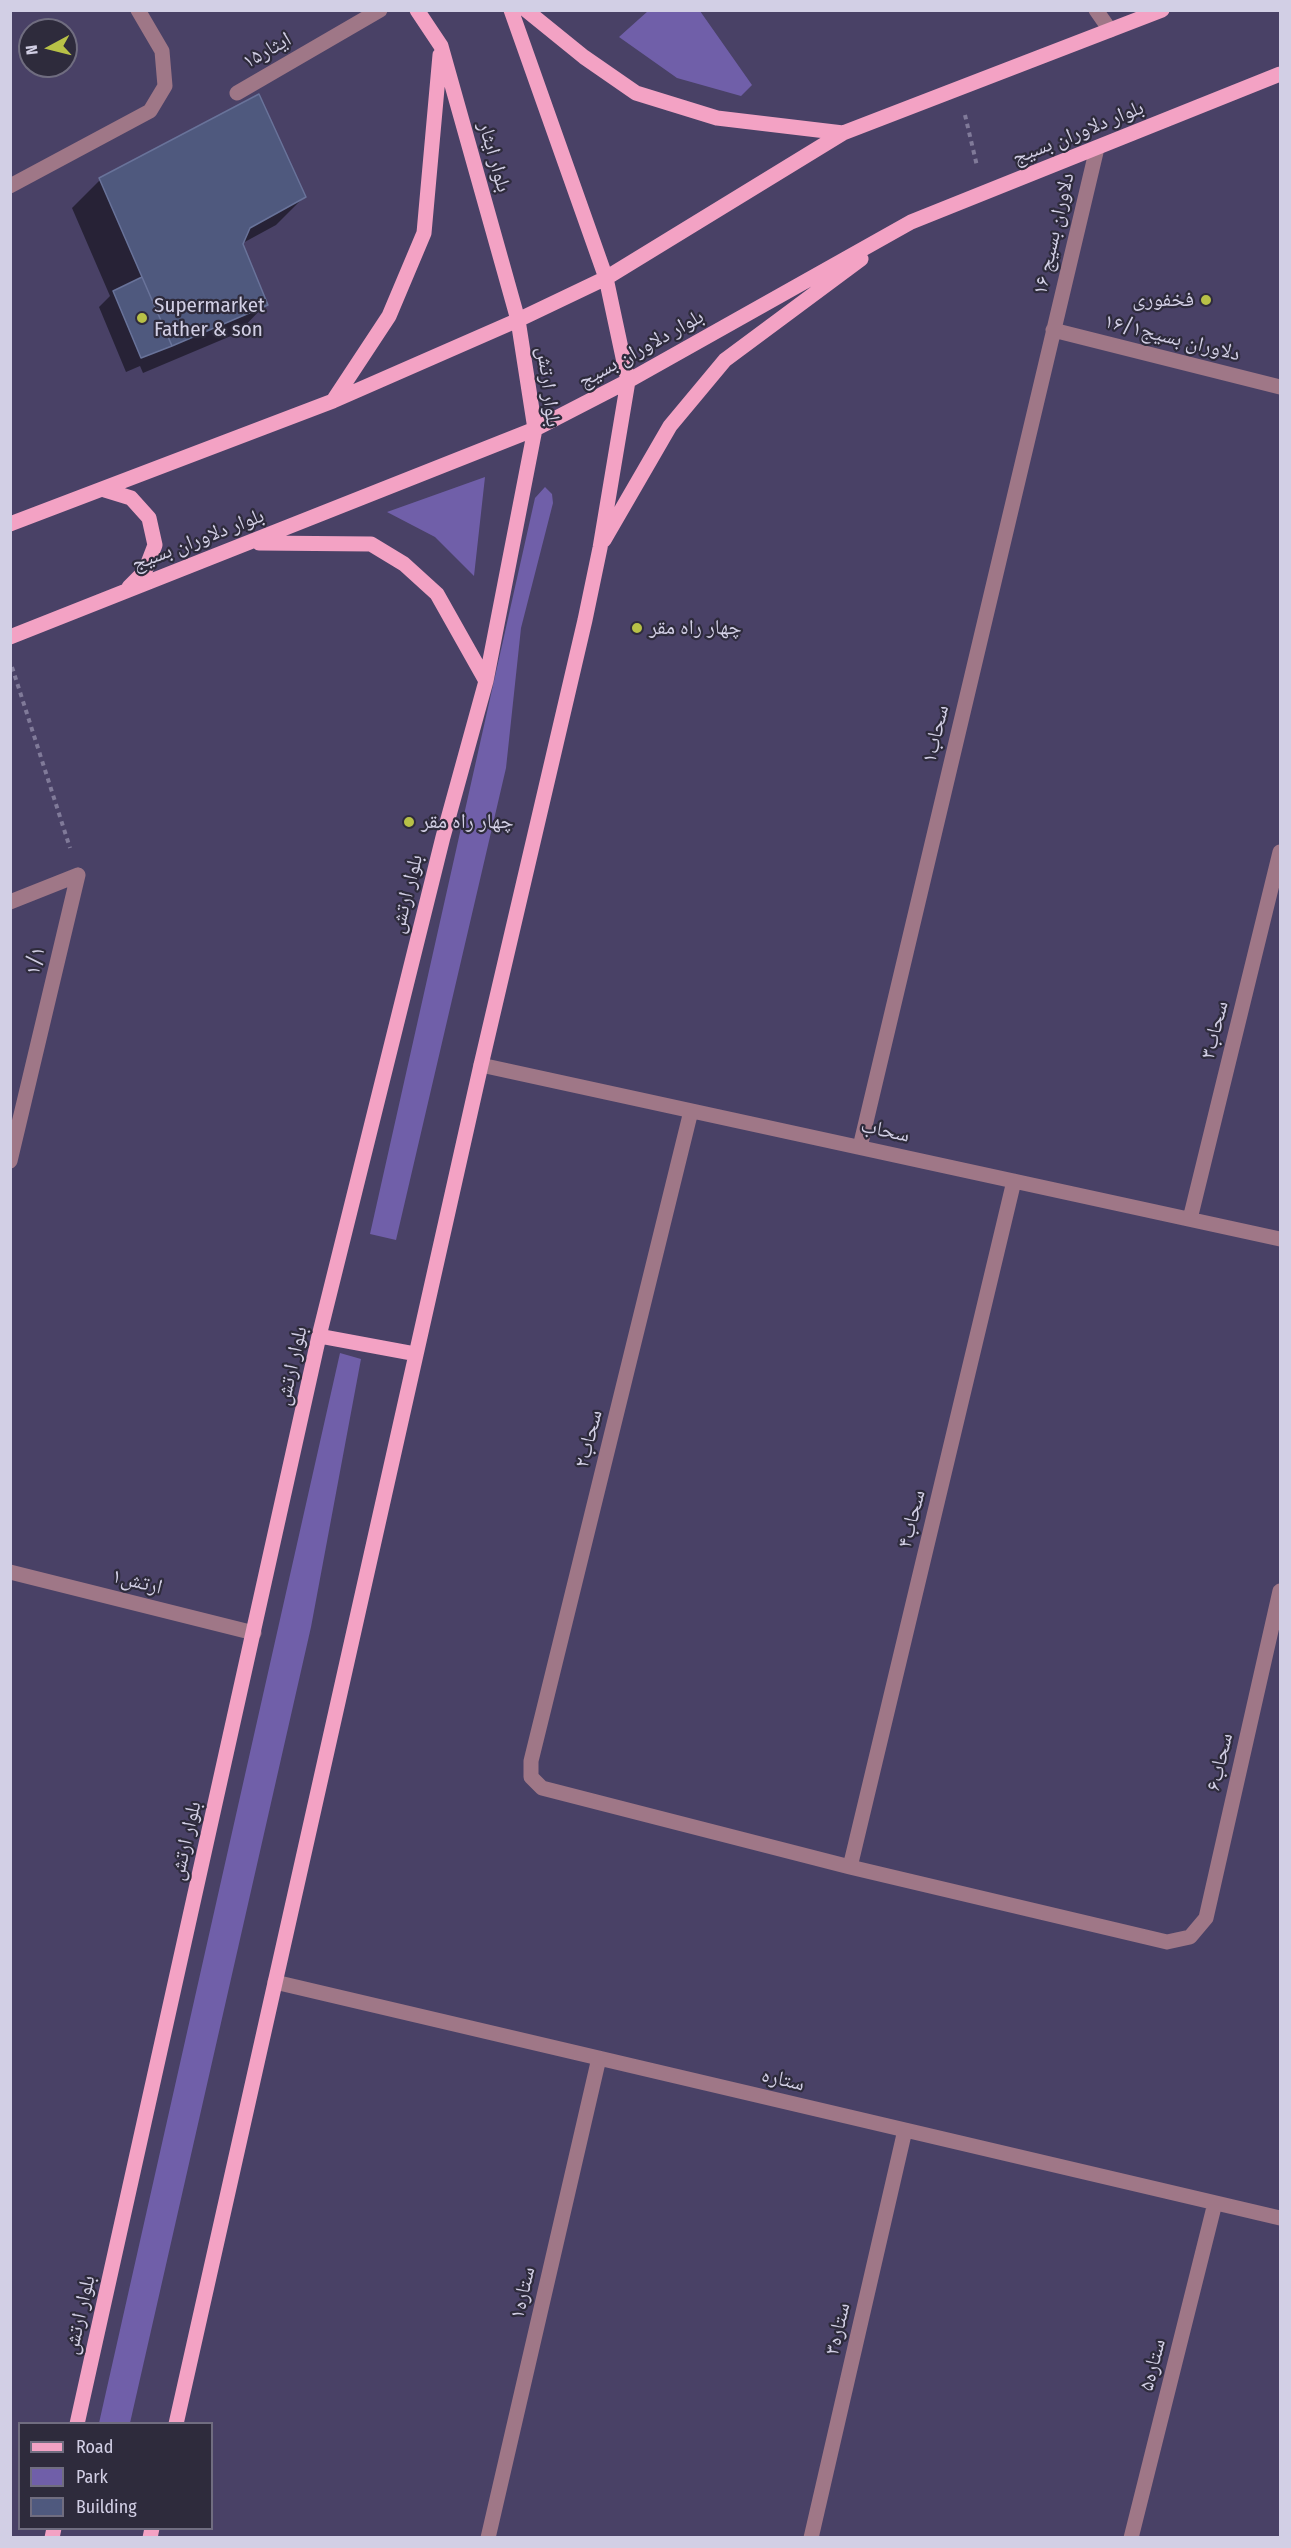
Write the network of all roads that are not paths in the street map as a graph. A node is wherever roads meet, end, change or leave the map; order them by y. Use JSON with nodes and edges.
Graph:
{"nodes":[{"id":1,"x":138,"y":10,"type":"edge"},
{"id":2,"x":380,"y":10,"type":"edge"},
{"id":3,"x":417,"y":10,"type":"edge"},
{"id":4,"x":511,"y":10,"type":"edge"},
{"id":5,"x":526,"y":10,"type":"edge"},
{"id":6,"x":1096,"y":10,"type":"edge"},
{"id":7,"x":1162,"y":10,"type":"edge"},
{"id":8,"x":1110,"y":30,"type":"junction"},
{"id":9,"x":441,"y":46,"type":"junction"},
{"id":10,"x":1281,"y":74,"type":"edge"},
{"id":11,"x":237,"y":93,"type":"dead end"},
{"id":12,"x":843,"y":133,"type":"junction"},
{"id":13,"x":1096,"y":148,"type":"junction"},
{"id":14,"x":10,"y":186,"type":"edge"},
{"id":15,"x":911,"y":222,"type":"junction"},
{"id":16,"x":606,"y":278,"type":"junction"},
{"id":17,"x":518,"y":320,"type":"junction"},
{"id":18,"x":1053,"y":330,"type":"junction"},
{"id":19,"x":628,"y":381,"type":"junction"},
{"id":20,"x":1281,"y":387,"type":"edge"},
{"id":21,"x":333,"y":401,"type":"junction"},
{"id":22,"x":535,"y":429,"type":"junction"},
{"id":23,"x":105,"y":490,"type":"junction"},
{"id":24,"x":10,"y":524,"type":"edge"},
{"id":25,"x":250,"y":543,"type":"junction"},
{"id":26,"x":600,"y":548,"type":"junction"},
{"id":27,"x":125,"y":591,"type":"junction"},
{"id":28,"x":10,"y":637,"type":"edge"},
{"id":29,"x":486,"y":681,"type":"junction"},
{"id":30,"x":1281,"y":852,"type":"edge"},
{"id":31,"x":10,"y":902,"type":"edge"},
{"id":32,"x":481,"y":1065,"type":"junction"},
{"id":33,"x":691,"y":1111,"type":"junction"},
{"id":34,"x":860,"y":1148,"type":"junction"},
{"id":35,"x":10,"y":1161,"type":"edge"},
{"id":36,"x":1014,"y":1181,"type":"junction"},
{"id":37,"x":1190,"y":1219,"type":"junction"},
{"id":38,"x":1281,"y":1239,"type":"edge"},
{"id":39,"x":320,"y":1336,"type":"junction"},
{"id":40,"x":416,"y":1354,"type":"junction"},
{"id":41,"x":10,"y":1572,"type":"edge"},
{"id":42,"x":1281,"y":1591,"type":"edge"},
{"id":43,"x":254,"y":1633,"type":"junction"},
{"id":44,"x":850,"y":1867,"type":"junction"},
{"id":45,"x":275,"y":1982,"type":"junction"},
{"id":46,"x":599,"y":2058,"type":"junction"},
{"id":47,"x":905,"y":2130,"type":"junction"},
{"id":48,"x":1215,"y":2203,"type":"junction"},
{"id":49,"x":1281,"y":2218,"type":"edge"},
{"id":50,"x":77,"y":2422,"type":"edge"},
{"id":51,"x":176,"y":2422,"type":"edge"},
{"id":52,"x":488,"y":2538,"type":"edge"},
{"id":53,"x":811,"y":2538,"type":"edge"},
{"id":54,"x":1131,"y":2538,"type":"edge"}],
"edges":[{"from":1,"to":14,"type":"street"},
{"from":2,"to":11,"type":"street","name":"ایثار۱۵"},
{"from":3,"to":9,"type":"main road","name":"بلوار ایثار"},
{"from":4,"to":16,"type":"main road"},
{"from":5,"to":12,"type":"main road"},
{"from":6,"to":8,"type":"street"},
{"from":7,"to":8,"type":"main road"},
{"from":8,"to":12,"type":"main road"},
{"from":9,"to":17,"type":"main road","name":"بلوار ایثار"},
{"from":9,"to":21,"type":"main road"},
{"from":10,"to":13,"type":"main road","name":"بلوار دلاوران بسیج"},
{"from":12,"to":16,"type":"main road"},
{"from":13,"to":15,"type":"main road","name":"بلوار دلاوران بسیج"},
{"from":13,"to":18,"type":"street","name":"دلاوران بسیج ۱۶"},
{"from":15,"to":19,"type":"main road","name":"بلوار دلاوران بسیج"},
{"from":15,"to":26,"type":"main road"},
{"from":16,"to":17,"type":"main road"},
{"from":16,"to":19,"type":"main road"},
{"from":17,"to":21,"type":"main road"},
{"from":17,"to":22,"type":"main road","name":"بلوار ارتش"},
{"from":18,"to":20,"type":"street","name":"دلاوران بسیج۱۶/۱"},
{"from":18,"to":34,"type":"street","name":"۱سحاب"},
{"from":19,"to":22,"type":"main road","name":"بلوار دلاوران بسیج"},
{"from":19,"to":26,"type":"main road"},
{"from":21,"to":23,"type":"main road"},
{"from":22,"to":25,"type":"main road","name":"بلوار دلاوران بسیج"},
{"from":22,"to":29,"type":"main road","name":"بلوار ارتش"},
{"from":23,"to":24,"type":"main road"},
{"from":23,"to":27,"type":"main road"},
{"from":25,"to":27,"type":"main road","name":"بلوار دلاوران بسیج"},
{"from":25,"to":29,"type":"main road"},
{"from":26,"to":32,"type":"main road"},
{"from":27,"to":28,"type":"main road","name":"بلوار دلاوران بسیج"},
{"from":29,"to":39,"type":"main road","name":"بلوار ارتش"},
{"from":30,"to":37,"type":"street","name":"۳سحاب"},
{"from":31,"to":35,"type":"street","name":"۱/۱"},
{"from":32,"to":33,"type":"street","name":"سحاب"},
{"from":32,"to":40,"type":"main road"},
{"from":33,"to":34,"type":"street","name":"سحاب"},
{"from":33,"to":44,"type":"street","name":"۲سحاب"},
{"from":34,"to":36,"type":"street","name":"سحاب"},
{"from":36,"to":37,"type":"street","name":"سحاب"},
{"from":36,"to":44,"type":"street","name":"۴سحاب"},
{"from":37,"to":38,"type":"street","name":"سحاب"},
{"from":39,"to":40,"type":"main road"},
{"from":39,"to":43,"type":"main road","name":"بلوار ارتش"},
{"from":40,"to":45,"type":"main road"},
{"from":41,"to":43,"type":"street","name":"ارتش۱"},
{"from":42,"to":44,"type":"street","name":"۶سحاب"},
{"from":43,"to":50,"type":"main road","name":"بلوار ارتش"},
{"from":45,"to":46,"type":"street","name":"ستاره"},
{"from":45,"to":51,"type":"main road"},
{"from":46,"to":47,"type":"street","name":"ستاره"},
{"from":46,"to":52,"type":"street","name":"۱ستاره"},
{"from":47,"to":48,"type":"street","name":"ستاره"},
{"from":47,"to":53,"type":"street","name":"۳ستاره"},
{"from":48,"to":49,"type":"street","name":"ستاره"},
{"from":48,"to":54,"type":"street","name":"۵ستاره"}]}
